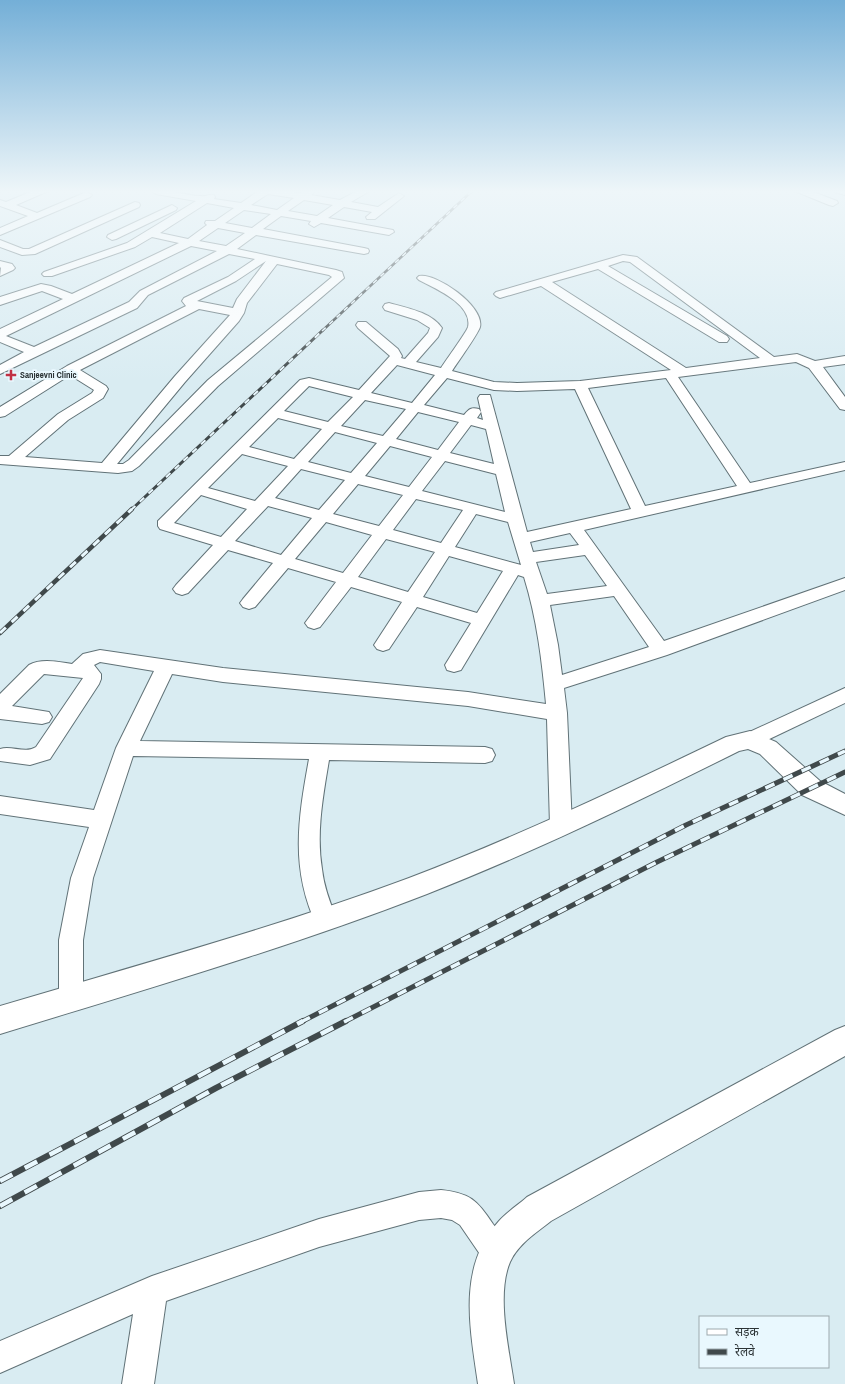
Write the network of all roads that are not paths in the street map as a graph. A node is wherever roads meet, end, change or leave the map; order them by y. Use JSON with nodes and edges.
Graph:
{"nodes":[{"id":1,"x":103,"y":255,"type":"edge"},
{"id":2,"x":164,"y":255,"type":"edge"},
{"id":3,"x":219,"y":255,"type":"edge"},
{"id":4,"x":270,"y":255,"type":"edge"},
{"id":5,"x":274,"y":255,"type":"junction"},
{"id":6,"x":326,"y":255,"type":"edge"},
{"id":7,"x":0,"y":264,"type":"edge"},
{"id":8,"x":599,"y":265,"type":"junction"},
{"id":9,"x":310,"y":267,"type":"junction"},
{"id":10,"x":0,"y":273,"type":"edge"},
{"id":11,"x":48,"y":274,"type":"dead end"},
{"id":12,"x":423,"y":278,"type":"dead end"},
{"id":13,"x":542,"y":281,"type":"junction"},
{"id":14,"x":500,"y":294,"type":"dead end"},
{"id":15,"x":72,"y":299,"type":"junction"},
{"id":16,"x":0,"y":301,"type":"edge"},
{"id":17,"x":197,"y":305,"type":"junction"},
{"id":18,"x":389,"y":307,"type":"dead end"},
{"id":19,"x":238,"y":312,"type":"junction"},
{"id":20,"x":362,"y":325,"type":"dead end"},
{"id":21,"x":0,"y":334,"type":"edge"},
{"id":22,"x":0,"y":338,"type":"edge"},
{"id":23,"x":34,"y":352,"type":"junction"},
{"id":24,"x":845,"y":360,"type":"edge"},
{"id":25,"x":767,"y":361,"type":"junction"},
{"id":26,"x":401,"y":362,"type":"junction"},
{"id":27,"x":814,"y":365,"type":"junction"},
{"id":28,"x":0,"y":370,"type":"edge"},
{"id":29,"x":71,"y":370,"type":"junction"},
{"id":30,"x":444,"y":373,"type":"junction"},
{"id":31,"x":677,"y":373,"type":"junction"},
{"id":32,"x":580,"y":385,"type":"junction"},
{"id":33,"x":489,"y":392,"type":"junction"},
{"id":34,"x":363,"y":394,"type":"junction"},
{"id":35,"x":845,"y":406,"type":"edge"},
{"id":36,"x":415,"y":407,"type":"junction"},
{"id":37,"x":0,"y":413,"type":"edge"},
{"id":38,"x":276,"y":413,"type":"junction"},
{"id":39,"x":468,"y":420,"type":"junction"},
{"id":40,"x":492,"y":426,"type":"junction"},
{"id":41,"x":332,"y":428,"type":"junction"},
{"id":42,"x":386,"y":441,"type":"junction"},
{"id":43,"x":239,"y":449,"type":"junction"},
{"id":44,"x":441,"y":455,"type":"junction"},
{"id":45,"x":6,"y":461,"type":"edge"},
{"id":46,"x":298,"y":464,"type":"junction"},
{"id":47,"x":845,"y":466,"type":"edge"},
{"id":48,"x":106,"y":468,"type":"junction"},
{"id":49,"x":503,"y":471,"type":"junction"},
{"id":50,"x":355,"y":478,"type":"junction"},
{"id":51,"x":747,"y":489,"type":"junction"},
{"id":52,"x":199,"y":490,"type":"junction"},
{"id":53,"x":413,"y":493,"type":"junction"},
{"id":54,"x":261,"y":504,"type":"junction"},
{"id":55,"x":472,"y":508,"type":"junction"},
{"id":56,"x":640,"y":512,"type":"junction"},
{"id":57,"x":322,"y":516,"type":"junction"},
{"id":58,"x":515,"y":519,"type":"junction"},
{"id":59,"x":574,"y":527,"type":"junction"},
{"id":60,"x":382,"y":533,"type":"junction"},
{"id":61,"x":520,"y":539,"type":"junction"},
{"id":62,"x":224,"y":543,"type":"junction"},
{"id":63,"x":589,"y":549,"type":"junction"},
{"id":64,"x":445,"y":550,"type":"junction"},
{"id":65,"x":284,"y":561,"type":"junction"},
{"id":66,"x":523,"y":567,"type":"junction"},
{"id":67,"x":347,"y":580,"type":"junction"},
{"id":68,"x":845,"y":584,"type":"edge"},
{"id":69,"x":182,"y":589,"type":"dead end"},
{"id":70,"x":619,"y":590,"type":"junction"},
{"id":71,"x":413,"y":599,"type":"junction"},
{"id":72,"x":540,"y":601,"type":"junction"},
{"id":73,"x":249,"y":603,"type":"dead end"},
{"id":74,"x":482,"y":620,"type":"junction"},
{"id":75,"x":314,"y":623,"type":"dead end"},
{"id":76,"x":383,"y":644,"type":"dead end"},
{"id":77,"x":661,"y":650,"type":"junction"},
{"id":78,"x":454,"y":665,"type":"dead end"},
{"id":79,"x":166,"y":666,"type":"junction"},
{"id":80,"x":77,"y":670,"type":"junction"},
{"id":81,"x":555,"y":684,"type":"junction"},
{"id":82,"x":845,"y":695,"type":"edge"},
{"id":83,"x":0,"y":706,"type":"edge"},
{"id":84,"x":0,"y":712,"type":"edge"},
{"id":85,"x":557,"y":713,"type":"junction"},
{"id":86,"x":42,"y":717,"type":"dead end"},
{"id":87,"x":750,"y":740,"type":"junction"},
{"id":88,"x":126,"y":748,"type":"junction"},
{"id":89,"x":320,"y":752,"type":"junction"},
{"id":90,"x":5,"y":755,"type":"dead end"},
{"id":91,"x":485,"y":755,"type":"dead end"},
{"id":92,"x":0,"y":805,"type":"edge"},
{"id":93,"x":845,"y":805,"type":"edge"},
{"id":94,"x":100,"y":820,"type":"junction"},
{"id":95,"x":561,"y":826,"type":"junction"},
{"id":96,"x":325,"y":919,"type":"junction"},
{"id":97,"x":71,"y":998,"type":"junction"},
{"id":98,"x":0,"y":1020,"type":"edge"},
{"id":99,"x":845,"y":1040,"type":"edge"},
{"id":100,"x":496,"y":1253,"type":"junction"},
{"id":101,"x":152,"y":1291,"type":"junction"},
{"id":102,"x":0,"y":1357,"type":"edge"},
{"id":103,"x":138,"y":1384,"type":"edge"},
{"id":104,"x":496,"y":1384,"type":"edge"}],
"edges":[{"from":1,"to":11,"type":"street"},
{"from":2,"to":15,"type":"street"},
{"from":3,"to":23,"type":"street"},
{"from":4,"to":5,"type":"street"},
{"from":5,"to":9,"type":"street"},
{"from":5,"to":17,"type":"street"},
{"from":5,"to":19,"type":"street"},
{"from":6,"to":9,"type":"street"},
{"from":7,"to":10,"type":"street"},
{"from":8,"to":13,"type":"street"},
{"from":8,"to":25,"type":"street"},
{"from":8,"to":25,"type":"street"},
{"from":9,"to":48,"type":"street"},
{"from":12,"to":30,"type":"street"},
{"from":13,"to":14,"type":"street"},
{"from":13,"to":31,"type":"street"},
{"from":15,"to":16,"type":"street"},
{"from":15,"to":21,"type":"street"},
{"from":17,"to":19,"type":"street"},
{"from":17,"to":29,"type":"street"},
{"from":18,"to":26,"type":"street"},
{"from":19,"to":48,"type":"street"},
{"from":20,"to":26,"type":"street"},
{"from":22,"to":23,"type":"street"},
{"from":23,"to":28,"type":"street"},
{"from":24,"to":27,"type":"street"},
{"from":25,"to":27,"type":"street"},
{"from":25,"to":31,"type":"street"},
{"from":26,"to":30,"type":"street"},
{"from":26,"to":34,"type":"street"},
{"from":27,"to":35,"type":"street"},
{"from":29,"to":37,"type":"street"},
{"from":29,"to":45,"type":"street"},
{"from":30,"to":33,"type":"street"},
{"from":30,"to":36,"type":"street"},
{"from":31,"to":32,"type":"street"},
{"from":31,"to":51,"type":"street"},
{"from":32,"to":33,"type":"street"},
{"from":32,"to":56,"type":"street"},
{"from":33,"to":39,"type":"street"},
{"from":33,"to":40,"type":"street"},
{"from":34,"to":36,"type":"street"},
{"from":34,"to":38,"type":"street"},
{"from":34,"to":41,"type":"street"},
{"from":36,"to":39,"type":"street"},
{"from":36,"to":42,"type":"street"},
{"from":38,"to":41,"type":"street"},
{"from":38,"to":43,"type":"street"},
{"from":39,"to":40,"type":"street"},
{"from":39,"to":44,"type":"street"},
{"from":40,"to":49,"type":"street"},
{"from":41,"to":42,"type":"street"},
{"from":41,"to":46,"type":"street"},
{"from":42,"to":44,"type":"street"},
{"from":42,"to":50,"type":"street"},
{"from":43,"to":46,"type":"street"},
{"from":43,"to":52,"type":"street"},
{"from":44,"to":49,"type":"street"},
{"from":44,"to":53,"type":"street"},
{"from":45,"to":48,"type":"street"},
{"from":46,"to":50,"type":"street"},
{"from":46,"to":54,"type":"street"},
{"from":47,"to":51,"type":"street"},
{"from":49,"to":58,"type":"street"},
{"from":50,"to":53,"type":"street"},
{"from":50,"to":57,"type":"street"},
{"from":51,"to":56,"type":"street"},
{"from":52,"to":54,"type":"street"},
{"from":52,"to":62,"type":"street"},
{"from":53,"to":55,"type":"street"},
{"from":53,"to":60,"type":"street"},
{"from":54,"to":57,"type":"street"},
{"from":54,"to":62,"type":"street"},
{"from":55,"to":58,"type":"street"},
{"from":55,"to":64,"type":"street"},
{"from":56,"to":59,"type":"street"},
{"from":57,"to":60,"type":"street"},
{"from":57,"to":65,"type":"street"},
{"from":58,"to":61,"type":"street"},
{"from":59,"to":61,"type":"street"},
{"from":59,"to":63,"type":"street"},
{"from":60,"to":64,"type":"street"},
{"from":60,"to":67,"type":"street"},
{"from":61,"to":66,"type":"street"},
{"from":62,"to":65,"type":"street"},
{"from":62,"to":69,"type":"street"},
{"from":63,"to":66,"type":"street"},
{"from":63,"to":70,"type":"street"},
{"from":64,"to":66,"type":"street"},
{"from":64,"to":71,"type":"street"},
{"from":65,"to":67,"type":"street"},
{"from":65,"to":73,"type":"street"},
{"from":66,"to":72,"type":"street"},
{"from":66,"to":74,"type":"street"},
{"from":67,"to":71,"type":"street"},
{"from":67,"to":75,"type":"street"},
{"from":68,"to":77,"type":"street"},
{"from":70,"to":72,"type":"street"},
{"from":70,"to":77,"type":"street"},
{"from":71,"to":74,"type":"street"},
{"from":71,"to":76,"type":"street"},
{"from":72,"to":81,"type":"street"},
{"from":74,"to":78,"type":"street"},
{"from":77,"to":81,"type":"street"},
{"from":79,"to":80,"type":"street"},
{"from":79,"to":85,"type":"street"},
{"from":79,"to":88,"type":"street"},
{"from":80,"to":83,"type":"street"},
{"from":80,"to":90,"type":"street"},
{"from":81,"to":85,"type":"street"},
{"from":82,"to":87,"type":"street"},
{"from":84,"to":86,"type":"street"},
{"from":85,"to":95,"type":"street"},
{"from":87,"to":93,"type":"street"},
{"from":87,"to":95,"type":"street"},
{"from":88,"to":89,"type":"street"},
{"from":88,"to":94,"type":"street"},
{"from":89,"to":91,"type":"street"},
{"from":89,"to":96,"type":"street"},
{"from":92,"to":94,"type":"street"},
{"from":94,"to":97,"type":"street"},
{"from":95,"to":96,"type":"street"},
{"from":96,"to":97,"type":"street"},
{"from":97,"to":98,"type":"street"},
{"from":99,"to":100,"type":"street"},
{"from":100,"to":101,"type":"street"},
{"from":100,"to":104,"type":"street"},
{"from":101,"to":102,"type":"street"},
{"from":101,"to":103,"type":"street"}]}
